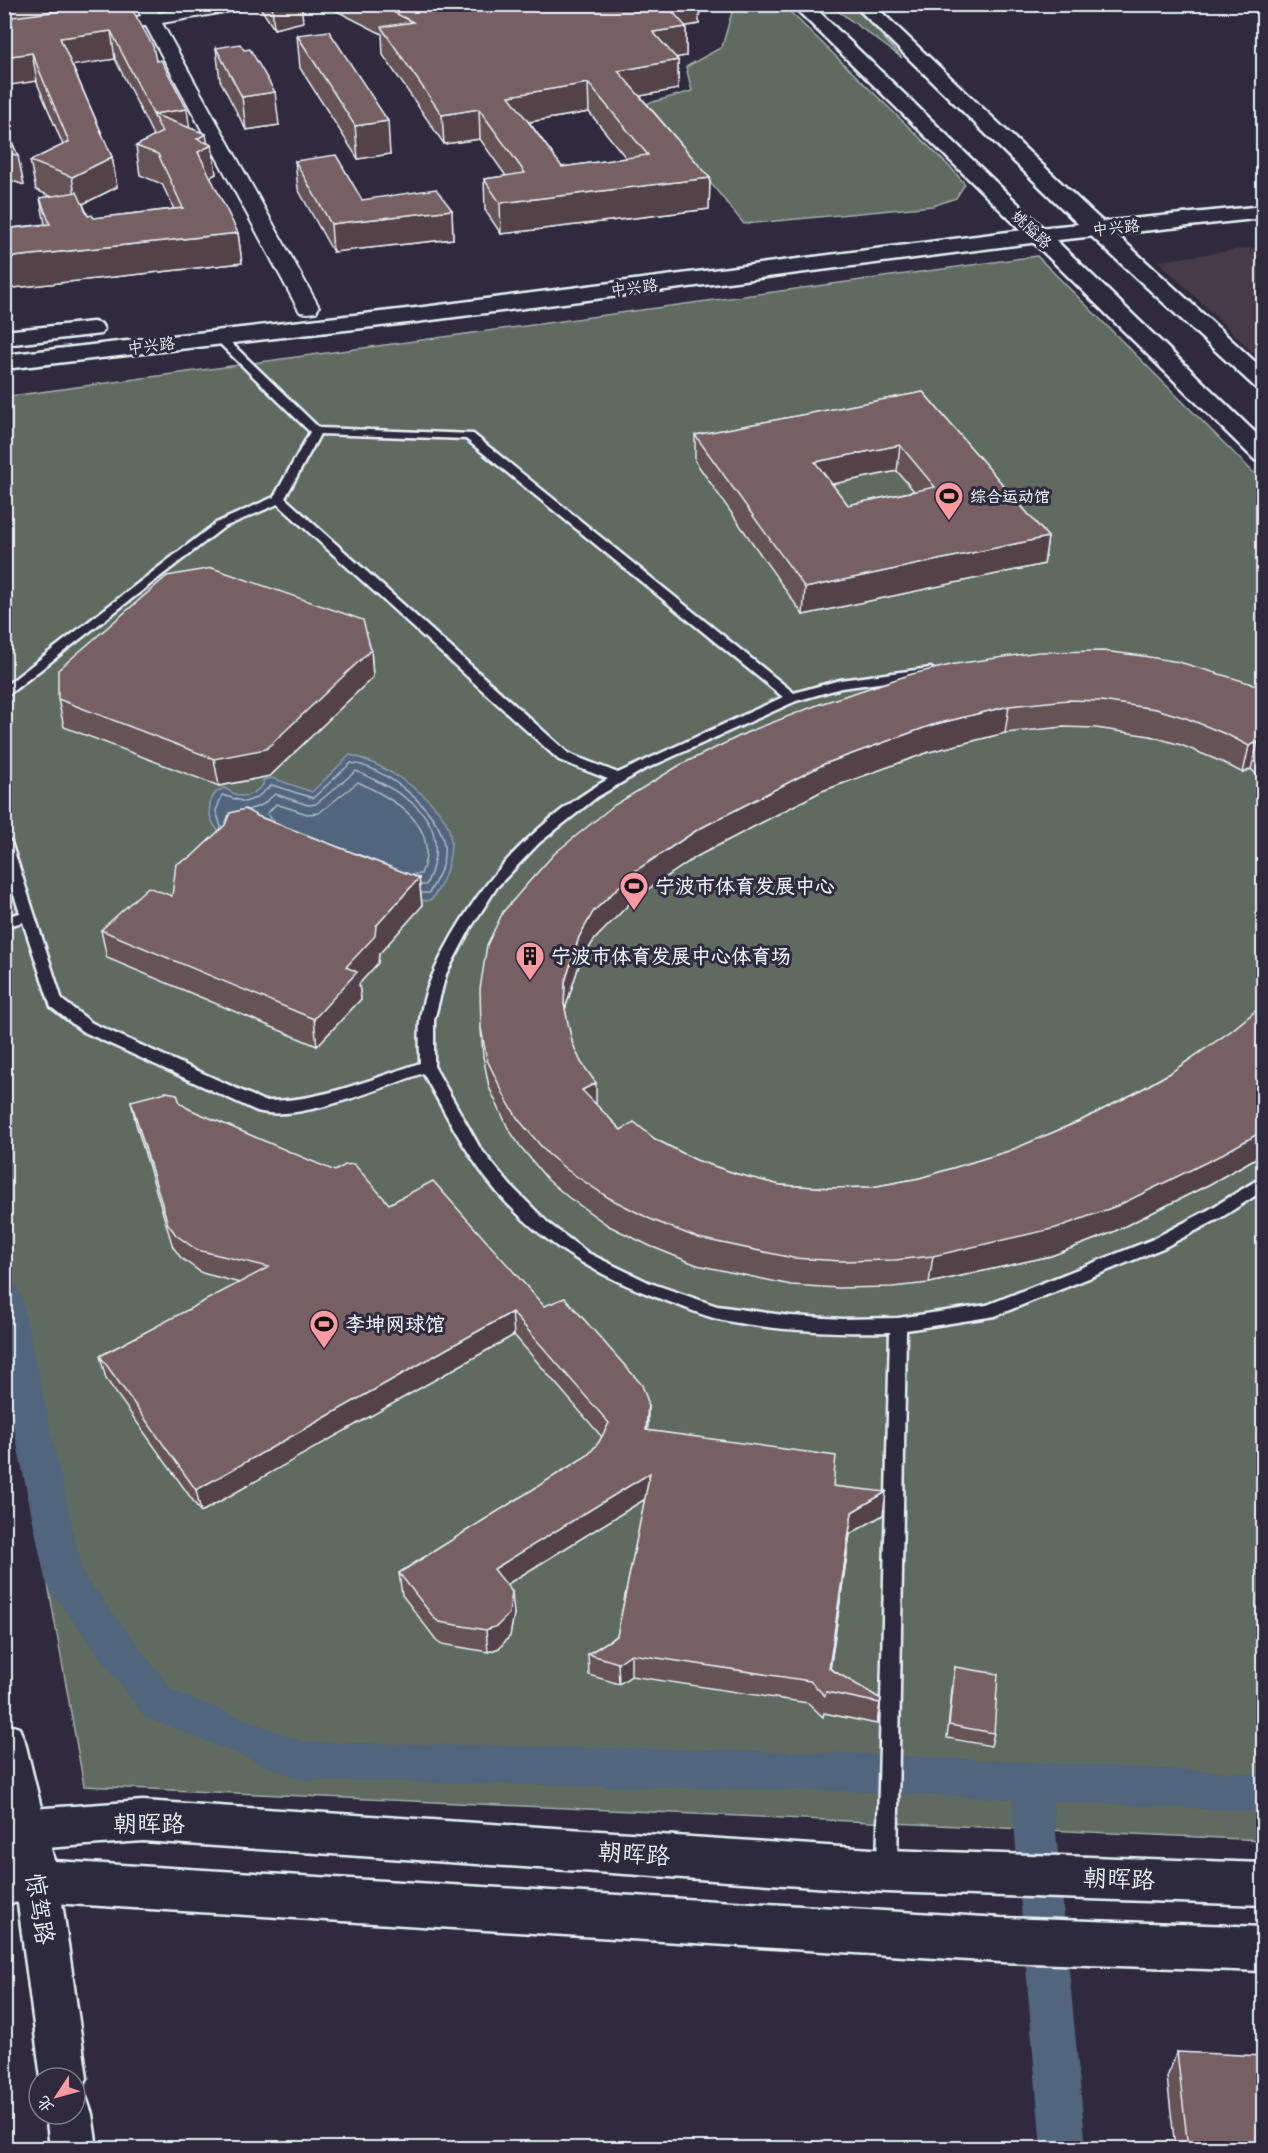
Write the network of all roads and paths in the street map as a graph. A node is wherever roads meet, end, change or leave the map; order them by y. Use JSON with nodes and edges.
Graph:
{"nodes":[{"id":1,"x":242,"y":4,"type":"edge"},
{"id":2,"x":800,"y":4,"type":"edge"},
{"id":3,"x":862,"y":4,"type":"edge"},
{"id":4,"x":149,"y":13,"type":"edge"},
{"id":5,"x":118,"y":25,"type":"edge"},
{"id":6,"x":1263,"y":196,"type":"edge"},
{"id":7,"x":1263,"y":212,"type":"edge"},
{"id":8,"x":1091,"y":223,"type":"junction"},
{"id":9,"x":1031,"y":229,"type":"junction"},
{"id":10,"x":308,"y":307,"type":"junction"},
{"id":11,"x":250,"y":313,"type":"dead end"},
{"id":12,"x":110,"y":327,"type":"dead end"},
{"id":13,"x":219,"y":337,"type":"junction"},
{"id":14,"x":4,"y":338,"type":"edge"},
{"id":15,"x":4,"y":362,"type":"edge"},
{"id":16,"x":1263,"y":383,"type":"edge"},
{"id":17,"x":316,"y":431,"type":"junction"},
{"id":18,"x":1263,"y":455,"type":"edge"},
{"id":19,"x":279,"y":499,"type":"junction"},
{"id":20,"x":946,"y":670,"type":"edge"},
{"id":21,"x":4,"y":694,"type":"edge"},
{"id":22,"x":792,"y":698,"type":"junction"},
{"id":23,"x":618,"y":778,"type":"junction"},
{"id":24,"x":4,"y":842,"type":"edge"},
{"id":25,"x":27,"y":916,"type":"junction"},
{"id":26,"x":4,"y":922,"type":"edge"},
{"id":27,"x":427,"y":1066,"type":"junction"},
{"id":28,"x":1263,"y":1182,"type":"edge"},
{"id":29,"x":898,"y":1325,"type":"junction"},
{"id":30,"x":4,"y":1742,"type":"edge"},
{"id":31,"x":15,"y":1830,"type":"edge"},
{"id":32,"x":887,"y":1871,"type":"junction"},
{"id":33,"x":21,"y":1881,"type":"edge"},
{"id":34,"x":1263,"y":1884,"type":"edge"},
{"id":35,"x":1263,"y":1949,"type":"edge"},
{"id":36,"x":61,"y":2066,"type":"edge"},
{"id":37,"x":71,"y":2126,"type":"edge"},
{"id":38,"x":74,"y":2148,"type":"edge"}],
"edges":[{"from":1,"to":4,"type":"street"},
{"from":2,"to":9,"type":"main road","name":"姚隘路"},
{"from":3,"to":8,"type":"main road"},
{"from":4,"to":5,"type":"street"},
{"from":4,"to":10,"type":"street"},
{"from":6,"to":8,"type":"main road","name":"中兴路"},
{"from":7,"to":8,"type":"main road","name":"中兴路"},
{"from":8,"to":9,"type":"main road","name":"中兴路"},
{"from":8,"to":16,"type":"main road"},
{"from":9,"to":10,"type":"main road","name":"中兴路"},
{"from":9,"to":13,"type":"main road","name":"中兴路"},
{"from":9,"to":18,"type":"main road","name":"姚隘路"},
{"from":10,"to":11,"type":"main road","name":"中兴路"},
{"from":12,"to":14,"type":"main road","name":"中兴路"},
{"from":13,"to":15,"type":"main road","name":"中兴路"},
{"from":13,"to":17,"type":"lane"},
{"from":17,"to":19,"type":"lane"},
{"from":17,"to":22,"type":"lane"},
{"from":19,"to":21,"type":"lane"},
{"from":19,"to":23,"type":"lane"},
{"from":20,"to":22,"type":"lane"},
{"from":22,"to":23,"type":"lane"},
{"from":23,"to":27,"type":"lane"},
{"from":24,"to":25,"type":"lane"},
{"from":25,"to":26,"type":"lane"},
{"from":25,"to":27,"type":"lane"},
{"from":27,"to":29,"type":"lane"},
{"from":28,"to":29,"type":"lane"},
{"from":29,"to":32,"type":"lane"},
{"from":30,"to":31,"type":"main road","name":"惊驾路"},
{"from":31,"to":32,"type":"main road","name":"朝晖路"},
{"from":31,"to":33,"type":"main road","name":"惊驾路"},
{"from":32,"to":34,"type":"main road","name":"朝晖路"},
{"from":33,"to":35,"type":"main road"},
{"from":33,"to":36,"type":"main road","name":"惊驾路"},
{"from":37,"to":38,"type":"main road"}]}
